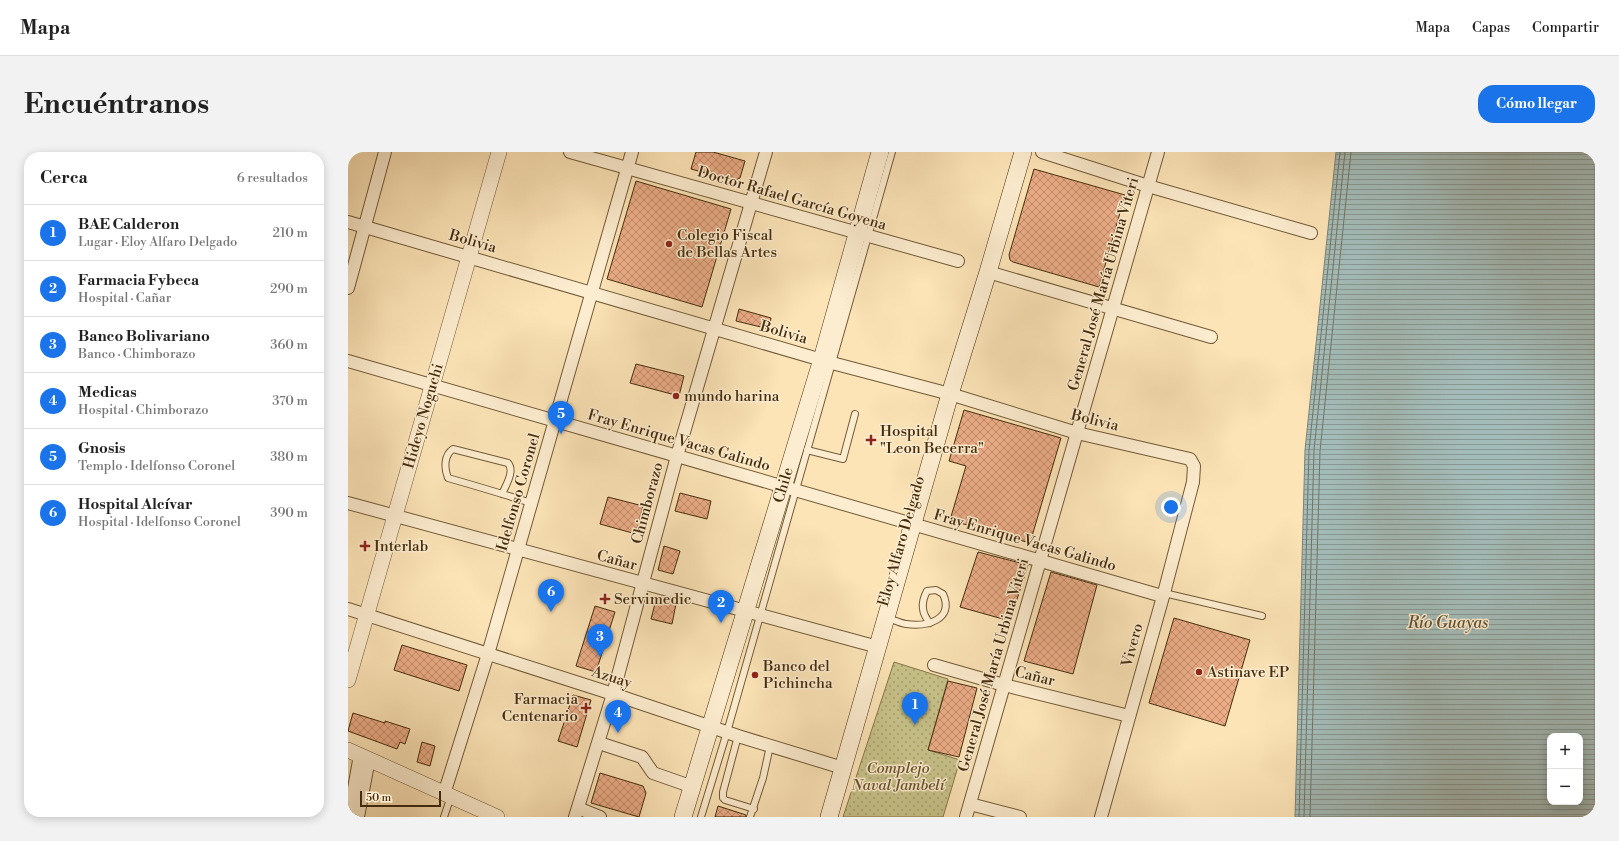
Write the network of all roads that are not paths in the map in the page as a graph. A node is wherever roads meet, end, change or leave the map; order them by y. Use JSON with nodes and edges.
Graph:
{"nodes":[{"id":1,"x":385,"y":152,"type":"edge"},
{"id":2,"x":499,"y":152,"type":"edge"},
{"id":3,"x":570,"y":152,"type":"edge"},
{"id":4,"x":632,"y":152,"type":"edge"},
{"id":5,"x":766,"y":152,"type":"edge"},
{"id":6,"x":880,"y":152,"type":"edge"},
{"id":7,"x":892,"y":152,"type":"edge"},
{"id":8,"x":1018,"y":152,"type":"edge"},
{"id":9,"x":1023,"y":152,"type":"edge"},
{"id":10,"x":1042,"y":152,"type":"edge"},
{"id":11,"x":1158,"y":152,"type":"edge"},
{"id":12,"x":628,"y":168,"type":"junction"},
{"id":13,"x":1148,"y":186,"type":"junction"},
{"id":14,"x":751,"y":203,"type":"junction"},
{"id":15,"x":348,"y":222,"type":"edge"},
{"id":16,"x":364,"y":227,"type":"junction"},
{"id":17,"x":1311,"y":233,"type":"dead end"},
{"id":18,"x":863,"y":234,"type":"junction"},
{"id":19,"x":469,"y":256,"type":"junction"},
{"id":20,"x":958,"y":261,"type":"dead end"},
{"id":21,"x":988,"y":272,"type":"junction"},
{"id":22,"x":348,"y":288,"type":"edge"},
{"id":23,"x":592,"y":292,"type":"junction"},
{"id":24,"x":1113,"y":308,"type":"junction"},
{"id":25,"x":713,"y":328,"type":"junction"},
{"id":26,"x":1211,"y":337,"type":"dead end"},
{"id":27,"x":348,"y":361,"type":"edge"},
{"id":28,"x":827,"y":361,"type":"junction"},
{"id":29,"x":432,"y":385,"type":"junction"},
{"id":30,"x":948,"y":394,"type":"junction"},
{"id":31,"x":855,"y":414,"type":"dead end"},
{"id":32,"x":555,"y":421,"type":"junction"},
{"id":33,"x":1077,"y":433,"type":"junction"},
{"id":34,"x":807,"y":450,"type":"junction"},
{"id":35,"x":677,"y":456,"type":"junction"},
{"id":36,"x":1193,"y":482,"type":"joint"},
{"id":37,"x":789,"y":488,"type":"junction"},
{"id":38,"x":502,"y":494,"type":"junction"},
{"id":39,"x":348,"y":503,"type":"edge"},
{"id":40,"x":531,"y":503,"type":"junction"},
{"id":41,"x":395,"y":516,"type":"junction"},
{"id":42,"x":908,"y":524,"type":"junction"},
{"id":43,"x":518,"y":549,"type":"junction"},
{"id":44,"x":1040,"y":561,"type":"junction"},
{"id":45,"x":642,"y":584,"type":"junction"},
{"id":46,"x":1163,"y":594,"type":"junction"},
{"id":47,"x":348,"y":609,"type":"edge"},
{"id":48,"x":752,"y":614,"type":"junction"},
{"id":49,"x":366,"y":615,"type":"junction"},
{"id":50,"x":1262,"y":616,"type":"dead end"},
{"id":51,"x":882,"y":620,"type":"junction"},
{"id":52,"x":930,"y":623,"type":"junction"},
{"id":53,"x":875,"y":646,"type":"junction"},
{"id":54,"x":488,"y":654,"type":"junction"},
{"id":55,"x":934,"y":665,"type":"dead end"},
{"id":56,"x":348,"y":680,"type":"edge"},
{"id":57,"x":1004,"y":685,"type":"junction"},
{"id":58,"x":614,"y":694,"type":"junction"},
{"id":59,"x":1129,"y":716,"type":"junction"},
{"id":60,"x":710,"y":727,"type":"junction"},
{"id":61,"x":732,"y":734,"type":"junction"},
{"id":62,"x":599,"y":743,"type":"junction"},
{"id":63,"x":770,"y":746,"type":"junction"},
{"id":64,"x":359,"y":755,"type":"edge"},
{"id":65,"x":840,"y":767,"type":"junction"},
{"id":66,"x":693,"y":787,"type":"junction"},
{"id":67,"x":447,"y":795,"type":"junction"},
{"id":68,"x":970,"y":804,"type":"junction"},
{"id":69,"x":754,"y":809,"type":"junction"},
{"id":70,"x":577,"y":813,"type":"edge"},
{"id":71,"x":349,"y":817,"type":"edge"},
{"id":72,"x":358,"y":817,"type":"edge"},
{"id":73,"x":444,"y":817,"type":"edge"},
{"id":74,"x":497,"y":817,"type":"edge"},
{"id":75,"x":600,"y":817,"type":"edge"},
{"id":76,"x":683,"y":817,"type":"edge"},
{"id":77,"x":701,"y":817,"type":"edge"},
{"id":78,"x":750,"y":817,"type":"edge"},
{"id":79,"x":822,"y":817,"type":"edge"},
{"id":80,"x":829,"y":817,"type":"edge"},
{"id":81,"x":966,"y":817,"type":"edge"},
{"id":82,"x":1020,"y":817,"type":"edge"},
{"id":83,"x":1101,"y":817,"type":"edge"}],
"edges":[{"from":1,"to":16,"type":"street"},
{"from":2,"to":19,"type":"street","name":"Hideyo Noguchi"},
{"from":3,"to":12,"type":"street","name":"Doctor Rafael García Goyena"},
{"from":4,"to":12,"type":"street","name":"Idelfonso Coronel"},
{"from":5,"to":14,"type":"street","name":"Chimborazo"},
{"from":6,"to":18,"type":"main road","name":"Chile"},
{"from":7,"to":18,"type":"lane","name":"Chile"},
{"from":8,"to":30,"type":"lane","name":"Eloy Alfaro Delgado"},
{"from":9,"to":21,"type":"main road","name":"Eloy Alfaro Delgado"},
{"from":10,"to":13,"type":"street"},
{"from":11,"to":13,"type":"street","name":"General José María Urbina Viteri"},
{"from":12,"to":14,"type":"street","name":"Doctor Rafael García Goyena"},
{"from":12,"to":23,"type":"street","name":"Idelfonso Coronel"},
{"from":13,"to":17,"type":"street"},
{"from":13,"to":24,"type":"street","name":"General José María Urbina Viteri"},
{"from":14,"to":18,"type":"street","name":"Doctor Rafael García Goyena"},
{"from":14,"to":25,"type":"street","name":"Chimborazo"},
{"from":15,"to":16,"type":"street","name":"Bolivia"},
{"from":16,"to":19,"type":"street","name":"Bolivia"},
{"from":16,"to":22,"type":"street"},
{"from":18,"to":20,"type":"street","name":"Doctor Rafael García Goyena"},
{"from":18,"to":28,"type":"main road","name":"Chile"},
{"from":19,"to":23,"type":"street","name":"Bolivia"},
{"from":19,"to":29,"type":"street","name":"Hideyo Noguchi"},
{"from":21,"to":24,"type":"street"},
{"from":21,"to":30,"type":"main road","name":"Eloy Alfaro Delgado"},
{"from":23,"to":25,"type":"street","name":"Bolivia"},
{"from":23,"to":32,"type":"street","name":"Idelfonso Coronel"},
{"from":24,"to":26,"type":"street"},
{"from":24,"to":33,"type":"street","name":"General José María Urbina Viteri"},
{"from":25,"to":28,"type":"street","name":"Bolivia"},
{"from":25,"to":35,"type":"street","name":"Chimborazo"},
{"from":27,"to":29,"type":"street","name":"Fray Enrique Vacas Galindo"},
{"from":28,"to":30,"type":"street","name":"Bolivia"},
{"from":28,"to":34,"type":"lane","name":"Chile"},
{"from":28,"to":37,"type":"main road","name":"Chile"},
{"from":29,"to":32,"type":"street","name":"Fray Enrique Vacas Galindo"},
{"from":29,"to":41,"type":"street","name":"Hideyo Noguchi"},
{"from":30,"to":33,"type":"street","name":"Bolivia"},
{"from":30,"to":42,"type":"main road","name":"Eloy Alfaro Delgado"},
{"from":31,"to":34,"type":"lane"},
{"from":32,"to":35,"type":"street","name":"Fray Enrique Vacas Galindo"},
{"from":32,"to":40,"type":"street","name":"Idelfonso Coronel"},
{"from":33,"to":36,"type":"street","name":"Bolivia"},
{"from":33,"to":44,"type":"street","name":"General José María Urbina Viteri"},
{"from":34,"to":37,"type":"lane","name":"Chile"},
{"from":35,"to":37,"type":"street","name":"Fray Enrique Vacas Galindo"},
{"from":35,"to":45,"type":"street","name":"Chimborazo"},
{"from":36,"to":46,"type":"street","name":"Vivero"},
{"from":37,"to":42,"type":"street","name":"Fray Enrique Vacas Galindo"},
{"from":37,"to":48,"type":"main road","name":"Chile"},
{"from":38,"to":38,"type":"lane"},
{"from":38,"to":40,"type":"lane"},
{"from":39,"to":41,"type":"street","name":"Cañar"},
{"from":40,"to":43,"type":"street","name":"Idelfonso Coronel"},
{"from":41,"to":43,"type":"street","name":"Cañar"},
{"from":41,"to":49,"type":"street","name":"Hideyo Noguchi"},
{"from":42,"to":44,"type":"street","name":"Fray Enrique Vacas Galindo"},
{"from":42,"to":51,"type":"main road","name":"Eloy Alfaro Delgado"},
{"from":43,"to":45,"type":"street","name":"Cañar"},
{"from":43,"to":54,"type":"street","name":"Idelfonso Coronel"},
{"from":44,"to":46,"type":"street","name":"Fray Enrique Vacas Galindo"},
{"from":44,"to":57,"type":"street","name":"General José María Urbina Viteri"},
{"from":45,"to":48,"type":"street","name":"Cañar"},
{"from":45,"to":58,"type":"street","name":"Chimborazo"},
{"from":46,"to":50,"type":"lane"},
{"from":46,"to":59,"type":"street","name":"Vivero"},
{"from":47,"to":49,"type":"street","name":"Azuay"},
{"from":48,"to":53,"type":"street","name":"Cañar"},
{"from":48,"to":60,"type":"main road","name":"Chile"},
{"from":48,"to":61,"type":"lane","name":"Chile"},
{"from":49,"to":54,"type":"street","name":"Azuay"},
{"from":49,"to":56,"type":"street","name":"Hideyo Noguchi"},
{"from":51,"to":52,"type":"lane"},
{"from":51,"to":53,"type":"main road","name":"Eloy Alfaro Delgado"},
{"from":52,"to":52,"type":"lane"},
{"from":53,"to":65,"type":"main road","name":"Eloy Alfaro Delgado"},
{"from":54,"to":58,"type":"street","name":"Azuay"},
{"from":54,"to":67,"type":"street","name":"Idelfonso Coronel"},
{"from":55,"to":57,"type":"street","name":"Cañar"},
{"from":57,"to":59,"type":"street","name":"Cañar"},
{"from":57,"to":68,"type":"street","name":"General José María Urbina Viteri"},
{"from":58,"to":60,"type":"street","name":"Azuay"},
{"from":58,"to":62,"type":"street","name":"Chimborazo"},
{"from":59,"to":83,"type":"street","name":"Vivero"},
{"from":60,"to":61,"type":"street","name":"Azuay"},
{"from":60,"to":66,"type":"main road","name":"Chile"},
{"from":61,"to":63,"type":"street","name":"Azuay"},
{"from":61,"to":69,"type":"lane"},
{"from":61,"to":77,"type":"lane","name":"Chile"},
{"from":62,"to":66,"type":"street"},
{"from":62,"to":70,"type":"street","name":"Chimborazo"},
{"from":63,"to":65,"type":"street","name":"Azuay"},
{"from":63,"to":69,"type":"lane"},
{"from":64,"to":67,"type":"street"},
{"from":64,"to":71,"type":"street"},
{"from":64,"to":72,"type":"street"},
{"from":65,"to":79,"type":"lane","name":"Eloy Alfaro Delgado"},
{"from":65,"to":80,"type":"main road","name":"Eloy Alfaro Delgado"},
{"from":66,"to":76,"type":"main road","name":"Chile"},
{"from":67,"to":73,"type":"lane"},
{"from":67,"to":74,"type":"street"},
{"from":68,"to":81,"type":"street","name":"General José María Urbina Viteri"},
{"from":68,"to":82,"type":"street"},
{"from":69,"to":78,"type":"lane"},
{"from":70,"to":75,"type":"street"}]}
